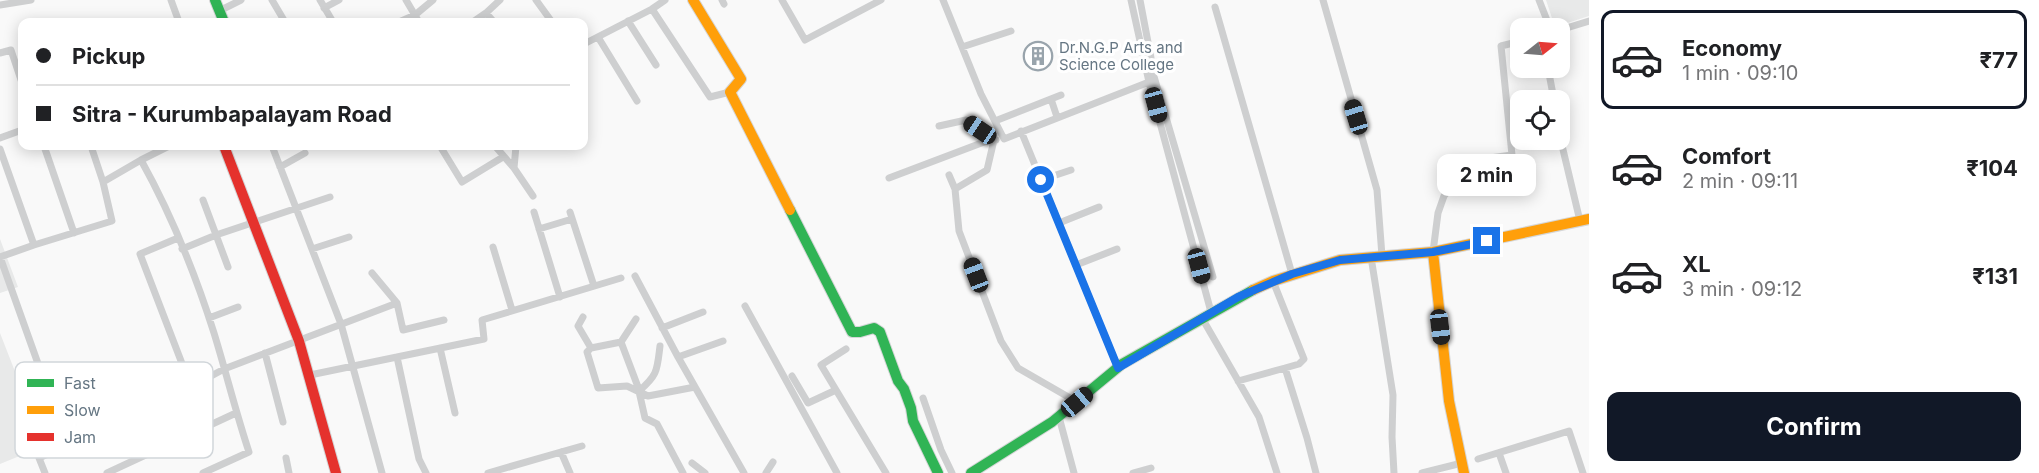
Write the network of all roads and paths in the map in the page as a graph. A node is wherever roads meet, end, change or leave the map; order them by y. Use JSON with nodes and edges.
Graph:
{"nodes":[{"id":1,"x":30,"y":0,"type":"edge"},
{"id":2,"x":171,"y":0,"type":"edge"},
{"id":3,"x":241,"y":0,"type":"edge"},
{"id":4,"x":272,"y":0,"type":"edge"},
{"id":5,"x":320,"y":0,"type":"edge"},
{"id":6,"x":339,"y":0,"type":"edge"},
{"id":7,"x":406,"y":0,"type":"edge"},
{"id":8,"x":433,"y":0,"type":"edge"},
{"id":9,"x":500,"y":0,"type":"edge"},
{"id":10,"x":536,"y":0,"type":"edge"},
{"id":11,"x":665,"y":0,"type":"edge"},
{"id":12,"x":693,"y":0,"type":"edge"},
{"id":13,"x":782,"y":0,"type":"edge"},
{"id":14,"x":943,"y":0,"type":"edge"},
{"id":15,"x":1131,"y":0,"type":"edge"},
{"id":16,"x":1140,"y":0,"type":"edge"},
{"id":17,"x":1323,"y":0,"type":"edge"},
{"id":18,"x":1539,"y":0,"type":"edge"},
{"id":19,"x":878,"y":1,"type":"edge"},
{"id":20,"x":0,"y":5,"type":"edge"},
{"id":21,"x":217,"y":5,"type":"edge"},
{"id":22,"x":324,"y":8,"type":"junction"},
{"id":23,"x":1215,"y":8,"type":"dead end"},
{"id":24,"x":652,"y":9,"type":"junction"},
{"id":25,"x":486,"y":13,"type":"junction"},
{"id":26,"x":415,"y":15,"type":"junction"},
{"id":27,"x":178,"y":18,"type":"edge"},
{"id":28,"x":283,"y":18,"type":"edge"},
{"id":29,"x":330,"y":18,"type":"edge"},
{"id":30,"x":408,"y":18,"type":"edge"},
{"id":31,"x":417,"y":18,"type":"edge"},
{"id":32,"x":479,"y":18,"type":"edge"},
{"id":33,"x":490,"y":18,"type":"edge"},
{"id":34,"x":549,"y":18,"type":"edge"},
{"id":35,"x":1546,"y":18,"type":"edge"},
{"id":36,"x":628,"y":21,"type":"junction"},
{"id":37,"x":1589,"y":21,"type":"edge"},
{"id":38,"x":1570,"y":27,"type":"edge"},
{"id":39,"x":1011,"y":31,"type":"dead end"},
{"id":40,"x":598,"y":37,"type":"junction"},
{"id":41,"x":588,"y":42,"type":"edge"},
{"id":42,"x":1510,"y":44,"type":"edge"},
{"id":43,"x":962,"y":47,"type":"junction"},
{"id":44,"x":0,"y":53,"type":"edge"},
{"id":45,"x":656,"y":65,"type":"dead end"},
{"id":46,"x":18,"y":71,"type":"edge"},
{"id":47,"x":1149,"y":82,"type":"junction"},
{"id":48,"x":730,"y":92,"type":"junction"},
{"id":49,"x":1060,"y":95,"type":"dead end"},
{"id":50,"x":1051,"y":99,"type":"junction"},
{"id":51,"x":637,"y":100,"type":"dead end"},
{"id":52,"x":1057,"y":117,"type":"junction"},
{"id":53,"x":995,"y":121,"type":"junction"},
{"id":54,"x":939,"y":126,"type":"dead end"},
{"id":55,"x":18,"y":131,"type":"edge"},
{"id":56,"x":1021,"y":131,"type":"junction"},
{"id":57,"x":0,"y":138,"type":"edge"},
{"id":58,"x":1004,"y":138,"type":"junction"},
{"id":59,"x":994,"y":140,"type":"junction"},
{"id":60,"x":0,"y":149,"type":"edge"},
{"id":61,"x":45,"y":150,"type":"edge"},
{"id":62,"x":92,"y":150,"type":"edge"},
{"id":63,"x":161,"y":150,"type":"edge"},
{"id":64,"x":226,"y":150,"type":"edge"},
{"id":65,"x":274,"y":150,"type":"edge"},
{"id":66,"x":442,"y":150,"type":"edge"},
{"id":67,"x":498,"y":150,"type":"edge"},
{"id":68,"x":516,"y":150,"type":"edge"},
{"id":69,"x":1564,"y":150,"type":"edge"},
{"id":70,"x":305,"y":153,"type":"dead end"},
{"id":71,"x":503,"y":157,"type":"junction"},
{"id":72,"x":141,"y":160,"type":"junction"},
{"id":73,"x":280,"y":166,"type":"junction"},
{"id":74,"x":514,"y":168,"type":"junction"},
{"id":75,"x":1071,"y":170,"type":"dead end"},
{"id":76,"x":949,"y":174,"type":"dead end"},
{"id":77,"x":889,"y":178,"type":"dead end"},
{"id":78,"x":1041,"y":180,"type":"junction"},
{"id":79,"x":103,"y":182,"type":"junction"},
{"id":80,"x":956,"y":189,"type":"junction"},
{"id":81,"x":533,"y":196,"type":"dead end"},
{"id":82,"x":330,"y":197,"type":"dead end"},
{"id":83,"x":203,"y":200,"type":"dead end"},
{"id":84,"x":1099,"y":207,"type":"dead end"},
{"id":85,"x":297,"y":208,"type":"junction"},
{"id":86,"x":534,"y":212,"type":"dead end"},
{"id":87,"x":1585,"y":220,"type":"edge"},
{"id":88,"x":254,"y":222,"type":"junction"},
{"id":89,"x":1059,"y":224,"type":"junction"},
{"id":90,"x":539,"y":229,"type":"junction"},
{"id":91,"x":74,"y":233,"type":"junction"},
{"id":92,"x":216,"y":235,"type":"junction"},
{"id":93,"x":350,"y":237,"type":"dead end"},
{"id":94,"x":178,"y":238,"type":"junction"},
{"id":95,"x":34,"y":245,"type":"junction"},
{"id":96,"x":493,"y":247,"type":"dead end"},
{"id":97,"x":182,"y":249,"type":"junction"},
{"id":98,"x":312,"y":249,"type":"junction"},
{"id":99,"x":1117,"y":249,"type":"dead end"},
{"id":100,"x":1433,"y":252,"type":"junction"},
{"id":101,"x":1382,"y":256,"type":"junction"},
{"id":102,"x":0,"y":257,"type":"edge"},
{"id":103,"x":1371,"y":257,"type":"junction"},
{"id":104,"x":1076,"y":265,"type":"junction"},
{"id":105,"x":228,"y":267,"type":"dead end"},
{"id":106,"x":372,"y":273,"type":"dead end"},
{"id":107,"x":1292,"y":274,"type":"junction"},
{"id":108,"x":635,"y":276,"type":"dead end"},
{"id":109,"x":1213,"y":277,"type":"dead end"},
{"id":110,"x":621,"y":278,"type":"dead end"},
{"id":111,"x":1273,"y":281,"type":"junction"},
{"id":112,"x":594,"y":286,"type":"junction"},
{"id":113,"x":560,"y":297,"type":"junction"},
{"id":114,"x":397,"y":303,"type":"junction"},
{"id":115,"x":745,"y":306,"type":"dead end"},
{"id":116,"x":238,"y":307,"type":"dead end"},
{"id":117,"x":512,"y":310,"type":"junction"},
{"id":118,"x":703,"y":312,"type":"dead end"},
{"id":119,"x":1207,"y":315,"type":"junction"},
{"id":120,"x":584,"y":317,"type":"dead end"},
{"id":121,"x":208,"y":318,"type":"junction"},
{"id":122,"x":444,"y":320,"type":"dead end"},
{"id":123,"x":636,"y":320,"type":"dead end"},
{"id":124,"x":341,"y":324,"type":"junction"},
{"id":125,"x":662,"y":328,"type":"junction"},
{"id":126,"x":299,"y":340,"type":"junction"},
{"id":127,"x":723,"y":341,"type":"dead end"},
{"id":128,"x":621,"y":342,"type":"junction"},
{"id":129,"x":660,"y":346,"type":"dead end"},
{"id":130,"x":440,"y":348,"type":"junction"},
{"id":131,"x":591,"y":348,"type":"junction"},
{"id":132,"x":846,"y":349,"type":"dead end"},
{"id":133,"x":265,"y":353,"type":"junction"},
{"id":134,"x":397,"y":357,"type":"junction"},
{"id":135,"x":678,"y":357,"type":"junction"},
{"id":136,"x":37,"y":362,"type":"edge"},
{"id":137,"x":181,"y":362,"type":"edge"},
{"id":138,"x":352,"y":367,"type":"junction"},
{"id":139,"x":1118,"y":368,"type":"junction"},
{"id":140,"x":1285,"y":368,"type":"junction"},
{"id":141,"x":224,"y":369,"type":"junction"},
{"id":142,"x":213,"y":375,"type":"edge"},
{"id":143,"x":310,"y":375,"type":"junction"},
{"id":144,"x":792,"y":376,"type":"dead end"},
{"id":145,"x":1238,"y":381,"type":"junction"},
{"id":146,"x":695,"y":387,"type":"junction"},
{"id":147,"x":836,"y":390,"type":"junction"},
{"id":148,"x":639,"y":391,"type":"junction"},
{"id":149,"x":923,"y":398,"type":"dead end"},
{"id":150,"x":1077,"y":402,"type":"junction"},
{"id":151,"x":236,"y":413,"type":"junction"},
{"id":152,"x":455,"y":413,"type":"dead end"},
{"id":153,"x":1059,"y":417,"type":"junction"},
{"id":154,"x":283,"y":422,"type":"dead end"},
{"id":155,"x":213,"y":424,"type":"edge"},
{"id":156,"x":582,"y":447,"type":"dead end"},
{"id":157,"x":561,"y":452,"type":"junction"},
{"id":158,"x":1499,"y":453,"type":"junction"},
{"id":159,"x":39,"y":458,"type":"edge"},
{"id":160,"x":138,"y":458,"type":"edge"},
{"id":161,"x":286,"y":458,"type":"dead end"},
{"id":162,"x":1478,"y":459,"type":"dead end"},
{"id":163,"x":773,"y":462,"type":"dead end"},
{"id":164,"x":692,"y":463,"type":"dead end"},
{"id":165,"x":1151,"y":468,"type":"dead end"},
{"id":166,"x":1463,"y":468,"type":"edge"},
{"id":167,"x":45,"y":473,"type":"edge"},
{"id":168,"x":106,"y":473,"type":"edge"},
{"id":169,"x":203,"y":473,"type":"edge"},
{"id":170,"x":289,"y":473,"type":"edge"},
{"id":171,"x":336,"y":473,"type":"edge"},
{"id":172,"x":382,"y":473,"type":"edge"},
{"id":173,"x":426,"y":473,"type":"edge"},
{"id":174,"x":488,"y":473,"type":"edge"},
{"id":175,"x":570,"y":473,"type":"edge"},
{"id":176,"x":683,"y":473,"type":"edge"},
{"id":177,"x":705,"y":473,"type":"edge"},
{"id":178,"x":744,"y":473,"type":"edge"},
{"id":179,"x":766,"y":473,"type":"edge"},
{"id":180,"x":837,"y":473,"type":"edge"},
{"id":181,"x":886,"y":473,"type":"edge"},
{"id":182,"x":938,"y":473,"type":"edge"},
{"id":183,"x":952,"y":473,"type":"edge"},
{"id":184,"x":971,"y":473,"type":"edge"},
{"id":185,"x":1074,"y":473,"type":"edge"},
{"id":186,"x":1133,"y":473,"type":"edge"},
{"id":187,"x":1277,"y":473,"type":"edge"},
{"id":188,"x":1316,"y":473,"type":"edge"},
{"id":189,"x":1394,"y":473,"type":"edge"},
{"id":190,"x":1422,"y":473,"type":"edge"},
{"id":191,"x":1506,"y":473,"type":"edge"},
{"id":192,"x":1583,"y":473,"type":"edge"}],
"edges":[{"from":1,"to":20,"type":"street"},
{"from":2,"to":27,"type":"street"},
{"from":3,"to":21,"type":"street"},
{"from":4,"to":28,"type":"street"},
{"from":5,"to":22,"type":"street"},
{"from":6,"to":22,"type":"street"},
{"from":7,"to":26,"type":"street"},
{"from":8,"to":26,"type":"street"},
{"from":9,"to":25,"type":"street"},
{"from":10,"to":34,"type":"street"},
{"from":11,"to":24,"type":"street"},
{"from":12,"to":48,"type":"street"},
{"from":13,"to":19,"type":"street"},
{"from":14,"to":43,"type":"street"},
{"from":15,"to":47,"type":"street"},
{"from":16,"to":109,"type":"street"},
{"from":17,"to":101,"type":"street"},
{"from":18,"to":35,"type":"street"},
{"from":22,"to":29,"type":"street"},
{"from":23,"to":107,"type":"street"},
{"from":24,"to":36,"type":"street"},
{"from":24,"to":48,"type":"street"},
{"from":25,"to":32,"type":"street"},
{"from":25,"to":33,"type":"street"},
{"from":26,"to":30,"type":"street"},
{"from":26,"to":31,"type":"street"},
{"from":36,"to":40,"type":"street"},
{"from":36,"to":45,"type":"street"},
{"from":37,"to":38,"type":"street"},
{"from":39,"to":43,"type":"street"},
{"from":40,"to":41,"type":"street"},
{"from":40,"to":51,"type":"street"},
{"from":42,"to":100,"type":"street"},
{"from":43,"to":53,"type":"street"},
{"from":44,"to":46,"type":"street"},
{"from":47,"to":52,"type":"street"},
{"from":47,"to":119,"type":"street"},
{"from":48,"to":182,"type":"street"},
{"from":49,"to":50,"type":"street"},
{"from":50,"to":52,"type":"street"},
{"from":50,"to":53,"type":"street"},
{"from":52,"to":56,"type":"street"},
{"from":53,"to":58,"type":"street"},
{"from":54,"to":59,"type":"street"},
{"from":55,"to":57,"type":"street"},
{"from":56,"to":58,"type":"street"},
{"from":56,"to":78,"type":"street"},
{"from":58,"to":59,"type":"street"},
{"from":59,"to":77,"type":"street"},
{"from":59,"to":80,"type":"street"},
{"from":60,"to":95,"type":"street"},
{"from":61,"to":91,"type":"street"},
{"from":62,"to":79,"type":"street"},
{"from":63,"to":72,"type":"street"},
{"from":64,"to":88,"type":"street"},
{"from":65,"to":73,"type":"street"},
{"from":66,"to":71,"type":"street"},
{"from":67,"to":71,"type":"street"},
{"from":68,"to":74,"type":"street"},
{"from":69,"to":87,"type":"street"},
{"from":70,"to":73,"type":"street"},
{"from":71,"to":74,"type":"street"},
{"from":72,"to":79,"type":"street"},
{"from":72,"to":94,"type":"street"},
{"from":73,"to":85,"type":"street"},
{"from":74,"to":81,"type":"street"},
{"from":75,"to":78,"type":"street"},
{"from":76,"to":80,"type":"street"},
{"from":78,"to":89,"type":"street"},
{"from":79,"to":91,"type":"street"},
{"from":80,"to":150,"type":"street"},
{"from":82,"to":85,"type":"street"},
{"from":83,"to":92,"type":"street"},
{"from":84,"to":89,"type":"street"},
{"from":85,"to":88,"type":"street"},
{"from":85,"to":98,"type":"street"},
{"from":86,"to":90,"type":"street"},
{"from":87,"to":100,"type":"street"},
{"from":88,"to":92,"type":"street"},
{"from":88,"to":126,"type":"street"},
{"from":89,"to":104,"type":"street"},
{"from":90,"to":112,"type":"street"},
{"from":90,"to":113,"type":"street"},
{"from":91,"to":95,"type":"street"},
{"from":92,"to":97,"type":"street"},
{"from":92,"to":105,"type":"street"},
{"from":93,"to":98,"type":"street"},
{"from":94,"to":97,"type":"street"},
{"from":94,"to":137,"type":"street"},
{"from":95,"to":102,"type":"street"},
{"from":96,"to":117,"type":"street"},
{"from":97,"to":121,"type":"street"},
{"from":98,"to":124,"type":"street"},
{"from":99,"to":104,"type":"street"},
{"from":100,"to":101,"type":"street"},
{"from":100,"to":166,"type":"street"},
{"from":101,"to":103,"type":"street"},
{"from":102,"to":136,"type":"street"},
{"from":103,"to":107,"type":"street"},
{"from":103,"to":189,"type":"street"},
{"from":104,"to":139,"type":"street"},
{"from":106,"to":114,"type":"street"},
{"from":107,"to":111,"type":"street"},
{"from":108,"to":125,"type":"street"},
{"from":110,"to":112,"type":"street"},
{"from":111,"to":119,"type":"street"},
{"from":111,"to":140,"type":"street"},
{"from":112,"to":113,"type":"street"},
{"from":113,"to":117,"type":"street"},
{"from":114,"to":122,"type":"street"},
{"from":114,"to":124,"type":"street"},
{"from":115,"to":180,"type":"street"},
{"from":116,"to":121,"type":"street"},
{"from":117,"to":130,"type":"street"},
{"from":118,"to":125,"type":"street"},
{"from":119,"to":139,"type":"street"},
{"from":119,"to":145,"type":"street"},
{"from":120,"to":131,"type":"street"},
{"from":121,"to":141,"type":"street"},
{"from":123,"to":128,"type":"street"},
{"from":124,"to":126,"type":"street"},
{"from":124,"to":138,"type":"street"},
{"from":125,"to":135,"type":"street"},
{"from":126,"to":133,"type":"street"},
{"from":126,"to":143,"type":"street"},
{"from":127,"to":135,"type":"street"},
{"from":128,"to":131,"type":"street"},
{"from":128,"to":148,"type":"street"},
{"from":129,"to":148,"type":"street"},
{"from":130,"to":134,"type":"street"},
{"from":130,"to":152,"type":"street"},
{"from":131,"to":148,"type":"street"},
{"from":132,"to":147,"type":"street"},
{"from":133,"to":141,"type":"street"},
{"from":133,"to":154,"type":"street"},
{"from":134,"to":138,"type":"street"},
{"from":134,"to":173,"type":"street"},
{"from":135,"to":146,"type":"street"},
{"from":138,"to":143,"type":"street"},
{"from":138,"to":172,"type":"street"},
{"from":139,"to":150,"type":"street"},
{"from":140,"to":145,"type":"street"},
{"from":140,"to":188,"type":"street"},
{"from":141,"to":142,"type":"street"},
{"from":141,"to":151,"type":"street"},
{"from":143,"to":171,"type":"street"},
{"from":144,"to":147,"type":"street"},
{"from":145,"to":187,"type":"street"},
{"from":146,"to":148,"type":"street"},
{"from":146,"to":178,"type":"street"},
{"from":147,"to":181,"type":"street"},
{"from":148,"to":176,"type":"street"},
{"from":149,"to":183,"type":"street"},
{"from":150,"to":153,"type":"street"},
{"from":151,"to":155,"type":"street"},
{"from":151,"to":169,"type":"street"},
{"from":153,"to":184,"type":"street"},
{"from":153,"to":185,"type":"street"},
{"from":156,"to":157,"type":"street"},
{"from":157,"to":174,"type":"street"},
{"from":157,"to":175,"type":"street"},
{"from":158,"to":162,"type":"street"},
{"from":158,"to":191,"type":"street"},
{"from":158,"to":192,"type":"street"},
{"from":159,"to":167,"type":"street"},
{"from":160,"to":168,"type":"street"},
{"from":161,"to":170,"type":"street"},
{"from":163,"to":179,"type":"street"},
{"from":164,"to":177,"type":"street"},
{"from":165,"to":186,"type":"street"},
{"from":166,"to":190,"type":"street"}]}
